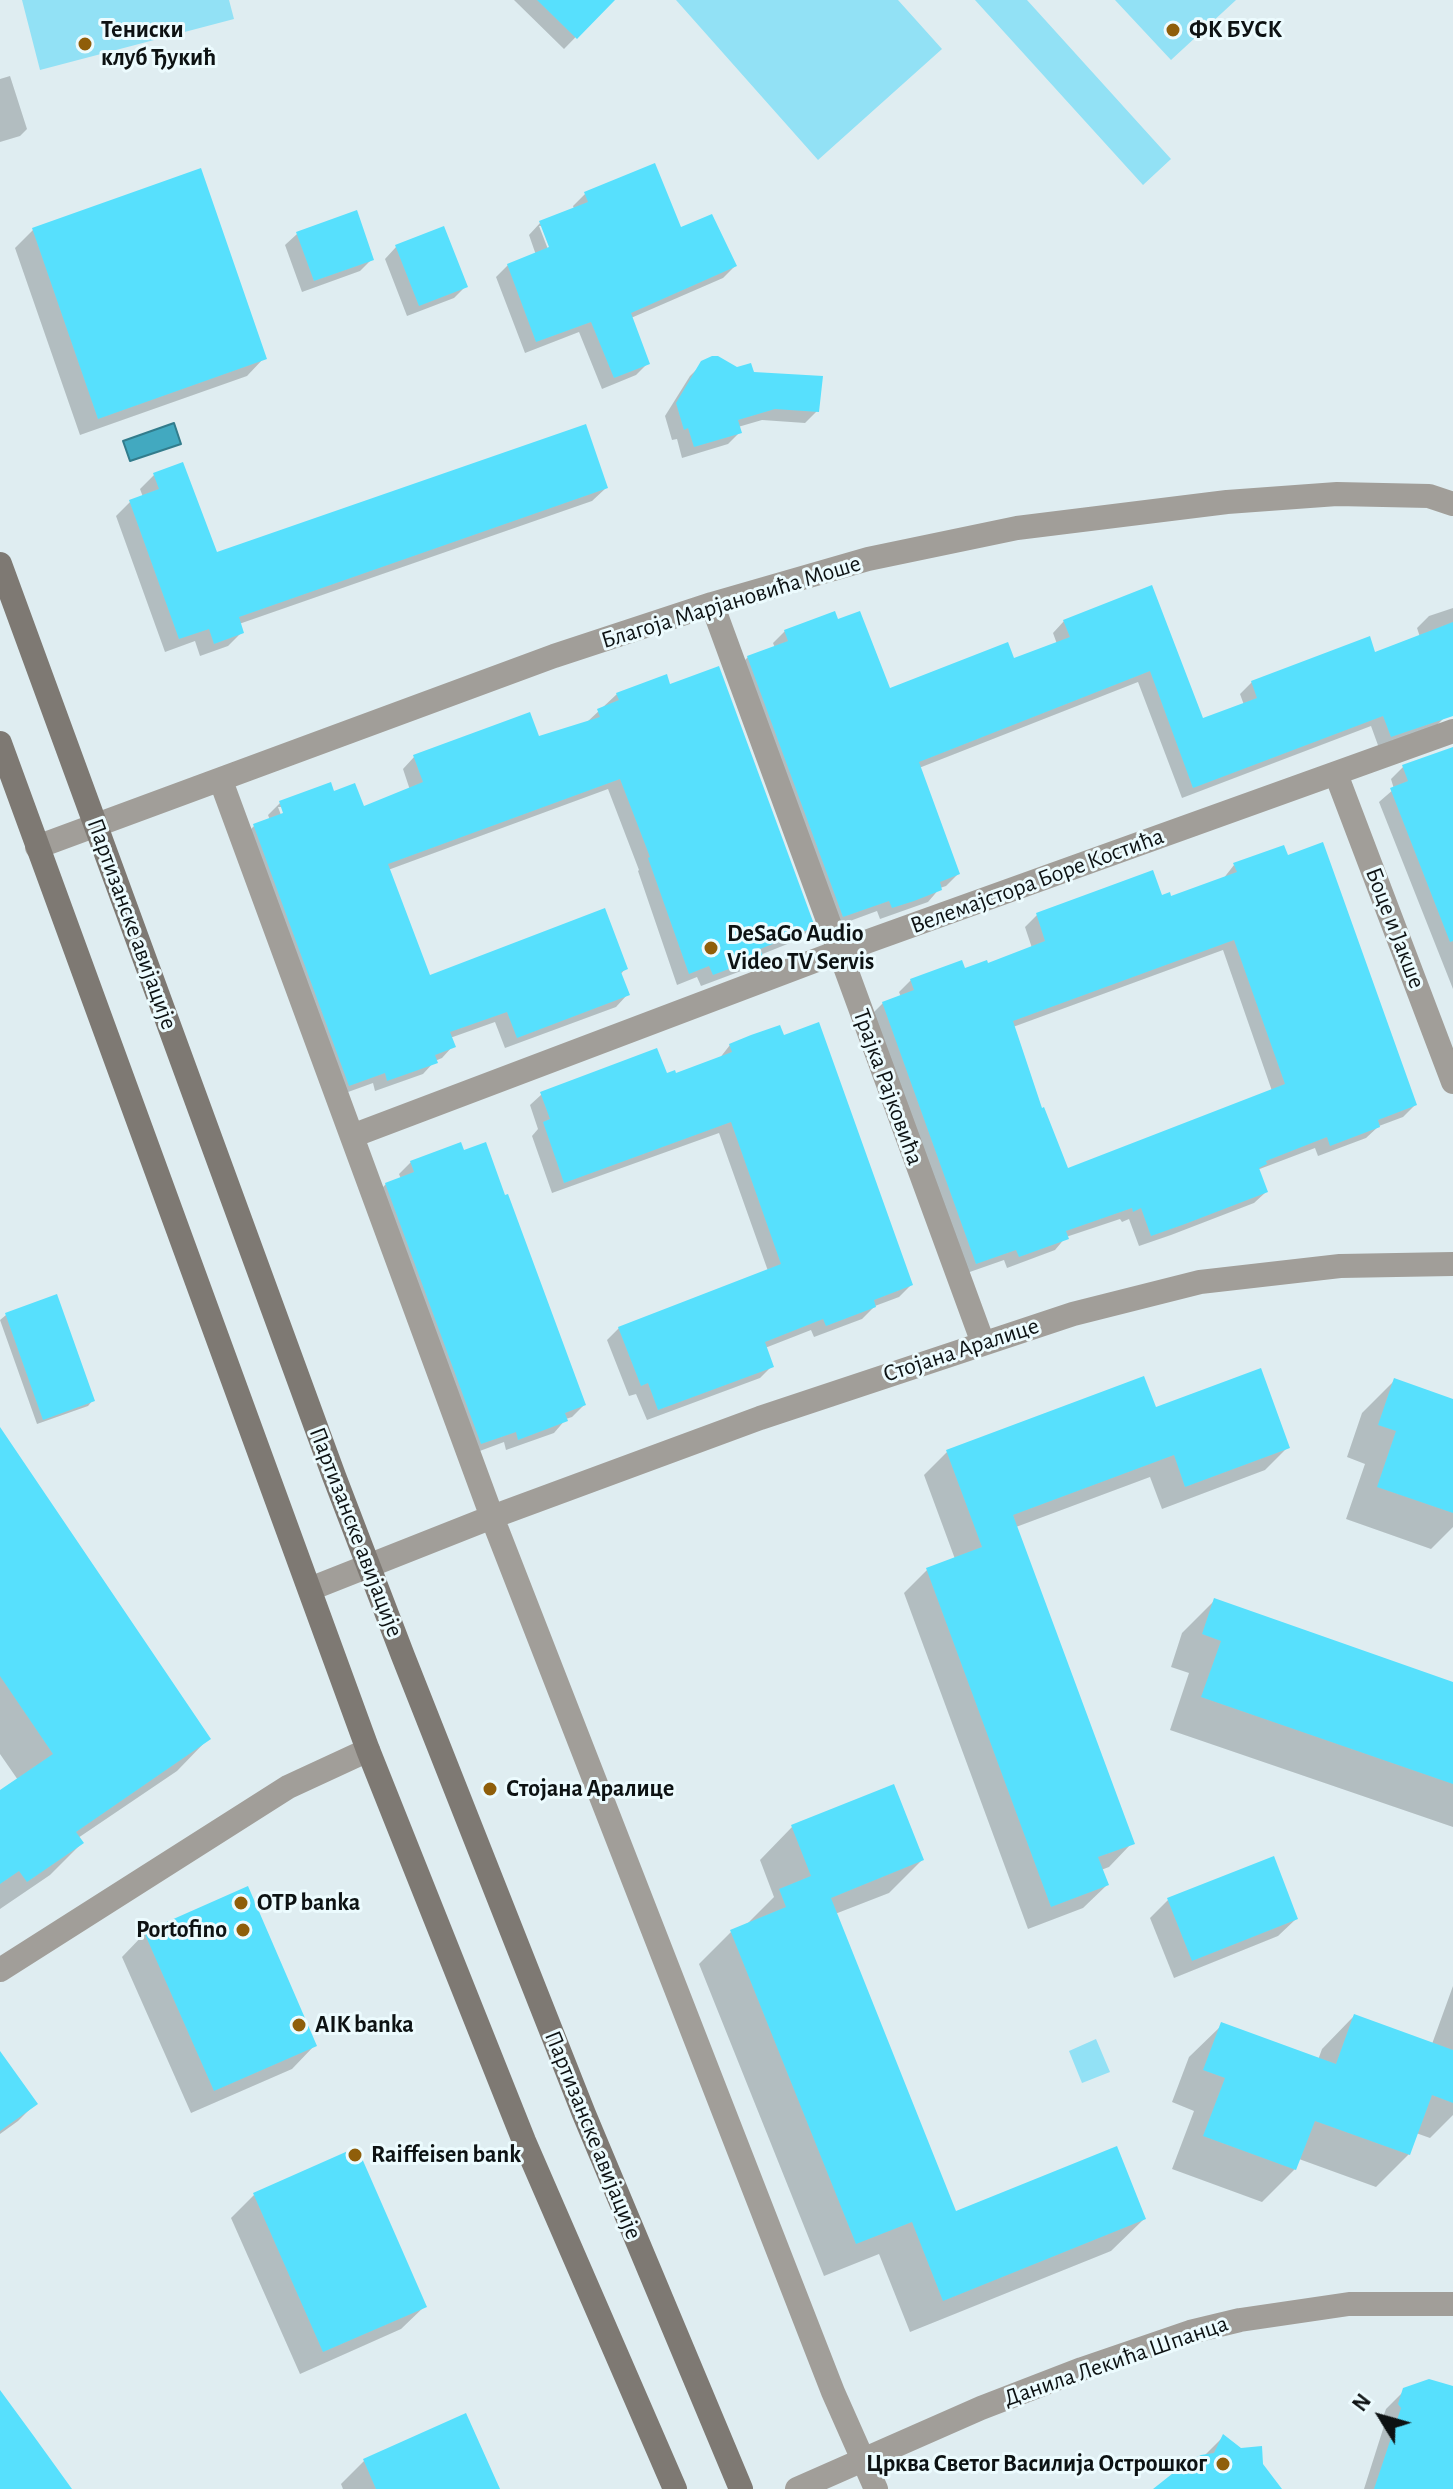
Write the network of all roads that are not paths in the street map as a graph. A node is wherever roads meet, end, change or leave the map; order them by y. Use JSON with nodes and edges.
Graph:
{"nodes":[{"id":1,"x":1453,"y":504,"type":"edge"},
{"id":2,"x":0,"y":564,"type":"edge"},
{"id":3,"x":712,"y":604,"type":"junction"},
{"id":4,"x":1453,"y":731,"type":"edge"},
{"id":5,"x":0,"y":743,"type":"edge"},
{"id":6,"x":1336,"y":774,"type":"junction"},
{"id":7,"x":221,"y":781,"type":"junction"},
{"id":8,"x":96,"y":825,"type":"junction"},
{"id":9,"x":37,"y":847,"type":"junction"},
{"id":10,"x":838,"y":952,"type":"junction"},
{"id":11,"x":1453,"y":1082,"type":"edge"},
{"id":12,"x":352,"y":1136,"type":"junction"},
{"id":13,"x":1453,"y":1264,"type":"edge"},
{"id":14,"x":983,"y":1343,"type":"junction"},
{"id":15,"x":492,"y":1517,"type":"junction"},
{"id":16,"x":369,"y":1565,"type":"junction"},
{"id":17,"x":310,"y":1589,"type":"junction"},
{"id":18,"x":368,"y":1750,"type":"junction"},
{"id":19,"x":0,"y":1970,"type":"edge"},
{"id":20,"x":1453,"y":2304,"type":"edge"},
{"id":21,"x":862,"y":2460,"type":"junction"},
{"id":22,"x":675,"y":2489,"type":"edge"},
{"id":23,"x":741,"y":2489,"type":"edge"},
{"id":24,"x":797,"y":2489,"type":"edge"},
{"id":25,"x":876,"y":2489,"type":"edge"}],
"edges":[{"from":1,"to":3,"type":"street","name":"Благоја Марјановића Моше"},
{"from":2,"to":8,"type":"main road","name":"Партизанске авијације"},
{"from":3,"to":7,"type":"street","name":"Благоја Марјановића Моше"},
{"from":3,"to":10,"type":"street","name":"Трајка Рајковића"},
{"from":4,"to":6,"type":"street","name":"Велемајстора Боре Костића"},
{"from":5,"to":9,"type":"main road"},
{"from":6,"to":10,"type":"street","name":"Велемајстора Боре Костића"},
{"from":6,"to":11,"type":"street","name":"Боце и Јакше"},
{"from":7,"to":8,"type":"street","name":"Благоја Марјановића Моше"},
{"from":7,"to":12,"type":"street"},
{"from":8,"to":9,"type":"street","name":"Благоја Марјановића Моше"},
{"from":8,"to":16,"type":"main road","name":"Партизанске авијације"},
{"from":9,"to":17,"type":"main road"},
{"from":10,"to":12,"type":"street","name":"Велемајстора Боре Костића"},
{"from":10,"to":14,"type":"street","name":"Трајка Рајковића"},
{"from":12,"to":15,"type":"street"},
{"from":13,"to":14,"type":"street","name":"Стојана Аралице"},
{"from":14,"to":15,"type":"street","name":"Стојана Аралице"},
{"from":15,"to":16,"type":"street","name":"Стојана Аралице"},
{"from":15,"to":21,"type":"street"},
{"from":16,"to":17,"type":"street","name":"Стојана Аралице"},
{"from":16,"to":23,"type":"main road","name":"Партизанске авијације"},
{"from":17,"to":18,"type":"main road"},
{"from":18,"to":19,"type":"street"},
{"from":18,"to":22,"type":"main road"},
{"from":20,"to":21,"type":"street","name":"Данила Лекића Шпанца"},
{"from":21,"to":24,"type":"street","name":"Данила Лекића Шпанца"},
{"from":21,"to":25,"type":"street"}]}
